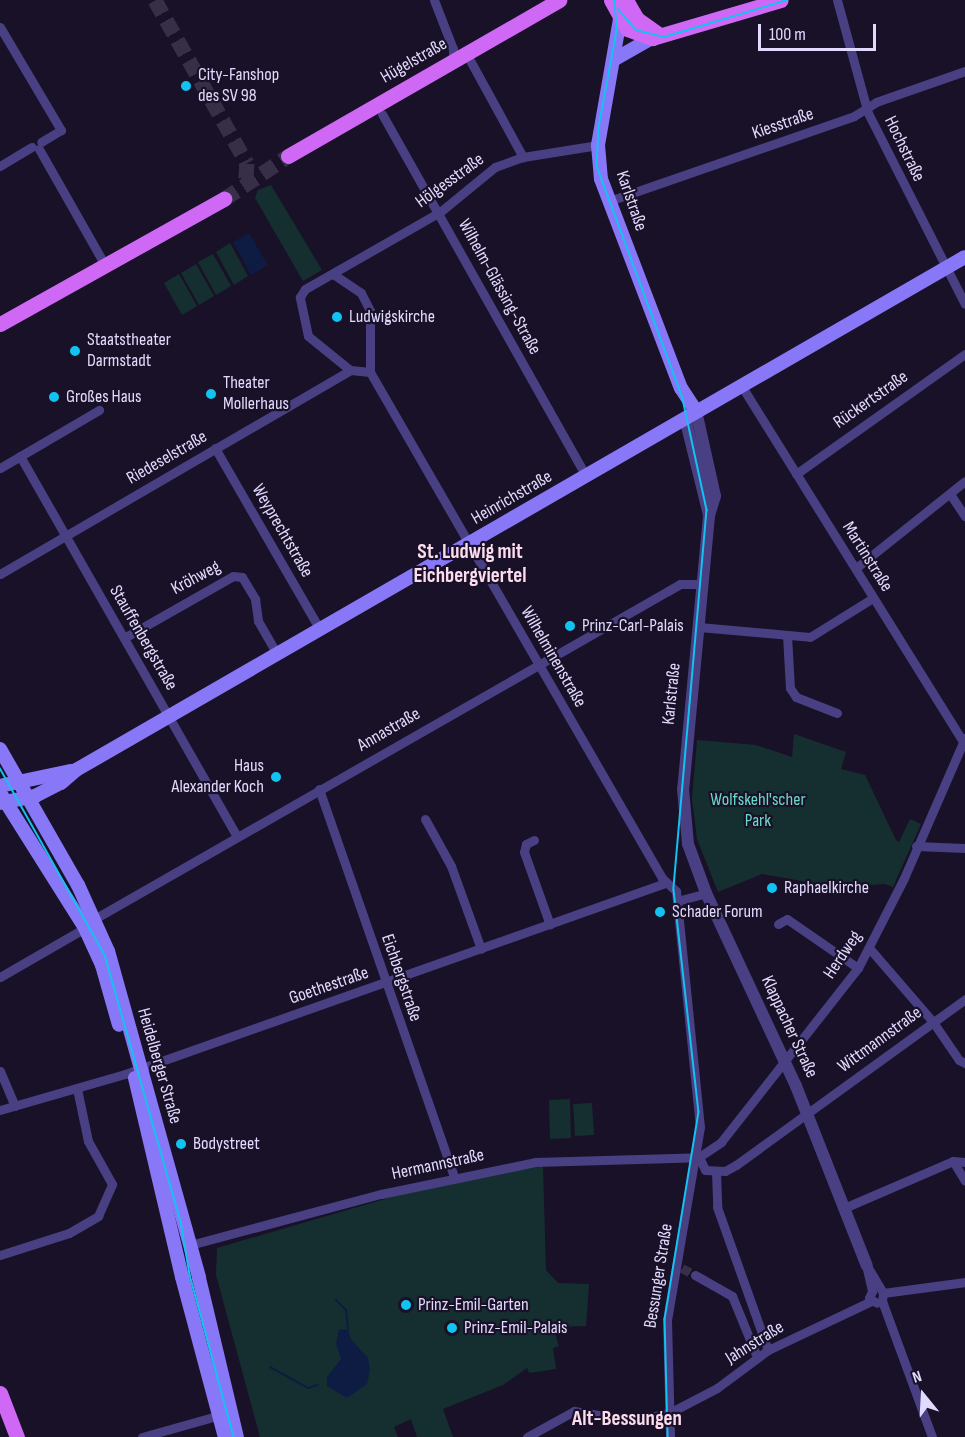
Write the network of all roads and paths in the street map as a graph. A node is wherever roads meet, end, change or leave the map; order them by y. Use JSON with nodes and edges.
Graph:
{"nodes":[{"id":1,"x":434,"y":0,"type":"edge"},
{"id":2,"x":559,"y":0,"type":"edge"},
{"id":3,"x":611,"y":0,"type":"edge"},
{"id":4,"x":625,"y":0,"type":"edge"},
{"id":5,"x":781,"y":0,"type":"edge"},
{"id":6,"x":837,"y":0,"type":"edge"},
{"id":7,"x":620,"y":19,"type":"junction"},
{"id":8,"x":0,"y":27,"type":"edge"},
{"id":9,"x":656,"y":36,"type":"junction"},
{"id":10,"x":466,"y":53,"type":"junction"},
{"id":11,"x":615,"y":59,"type":"junction"},
{"id":12,"x":453,"y":61,"type":"junction"},
{"id":13,"x":965,"y":71,"type":"edge"},
{"id":14,"x":866,"y":109,"type":"junction"},
{"id":15,"x":382,"y":114,"type":"dead end"},
{"id":16,"x":598,"y":145,"type":"junction"},
{"id":17,"x":38,"y":146,"type":"junction"},
{"id":18,"x":288,"y":156,"type":"tunnel mouth"},
{"id":19,"x":523,"y":157,"type":"junction"},
{"id":20,"x":0,"y":166,"type":"edge"},
{"id":21,"x":224,"y":199,"type":"tunnel mouth"},
{"id":22,"x":609,"y":201,"type":"junction"},
{"id":23,"x":440,"y":212,"type":"junction"},
{"id":24,"x":965,"y":257,"type":"edge"},
{"id":25,"x":105,"y":265,"type":"junction"},
{"id":26,"x":944,"y":269,"type":"junction"},
{"id":27,"x":333,"y":274,"type":"junction"},
{"id":28,"x":965,"y":304,"type":"edge"},
{"id":29,"x":0,"y":324,"type":"edge"},
{"id":30,"x":965,"y":354,"type":"edge"},
{"id":31,"x":350,"y":370,"type":"junction"},
{"id":32,"x":370,"y":372,"type":"junction"},
{"id":33,"x":741,"y":386,"type":"junction"},
{"id":34,"x":99,"y":410,"type":"dead end"},
{"id":35,"x":691,"y":415,"type":"junction"},
{"id":36,"x":215,"y":448,"type":"junction"},
{"id":37,"x":20,"y":456,"type":"junction"},
{"id":38,"x":0,"y":468,"type":"edge"},
{"id":39,"x":796,"y":474,"type":"junction"},
{"id":40,"x":586,"y":476,"type":"junction"},
{"id":41,"x":965,"y":482,"type":"edge"},
{"id":42,"x":950,"y":494,"type":"junction"},
{"id":43,"x":965,"y":516,"type":"edge"},
{"id":44,"x":65,"y":536,"type":"junction"},
{"id":45,"x":468,"y":544,"type":"junction"},
{"id":46,"x":856,"y":568,"type":"junction"},
{"id":47,"x":0,"y":574,"type":"edge"},
{"id":48,"x":703,"y":584,"type":"junction"},
{"id":49,"x":873,"y":598,"type":"junction"},
{"id":50,"x":699,"y":627,"type":"junction"},
{"id":51,"x":320,"y":630,"type":"junction"},
{"id":52,"x":787,"y":635,"type":"junction"},
{"id":53,"x":124,"y":638,"type":"junction"},
{"id":54,"x":277,"y":654,"type":"junction"},
{"id":55,"x":537,"y":663,"type":"junction"},
{"id":56,"x":837,"y":713,"type":"dead end"},
{"id":57,"x":169,"y":717,"type":"junction"},
{"id":58,"x":964,"y":742,"type":"edge"},
{"id":59,"x":0,"y":749,"type":"edge"},
{"id":60,"x":76,"y":770,"type":"junction"},
{"id":61,"x":20,"y":782,"type":"junction"},
{"id":62,"x":0,"y":786,"type":"edge"},
{"id":63,"x":319,"y":789,"type":"junction"},
{"id":64,"x":30,"y":798,"type":"junction"},
{"id":65,"x":2,"y":799,"type":"edge"},
{"id":66,"x":683,"y":803,"type":"joint"},
{"id":67,"x":425,"y":819,"type":"dead end"},
{"id":68,"x":237,"y":836,"type":"junction"},
{"id":69,"x":534,"y":840,"type":"dead end"},
{"id":70,"x":916,"y":846,"type":"junction"},
{"id":71,"x":965,"y":848,"type":"edge"},
{"id":72,"x":665,"y":883,"type":"junction"},
{"id":73,"x":706,"y":893,"type":"junction"},
{"id":74,"x":677,"y":896,"type":"junction"},
{"id":75,"x":96,"y":918,"type":"junction"},
{"id":76,"x":778,"y":924,"type":"dead end"},
{"id":77,"x":550,"y":925,"type":"junction"},
{"id":78,"x":85,"y":928,"type":"junction"},
{"id":79,"x":481,"y":949,"type":"junction"},
{"id":80,"x":870,"y":949,"type":"junction"},
{"id":81,"x":858,"y":968,"type":"junction"},
{"id":82,"x":0,"y":977,"type":"edge"},
{"id":83,"x":385,"y":984,"type":"junction"},
{"id":84,"x":965,"y":999,"type":"edge"},
{"id":85,"x":933,"y":1022,"type":"junction"},
{"id":86,"x":784,"y":1058,"type":"junction"},
{"id":87,"x":965,"y":1063,"type":"edge"},
{"id":88,"x":137,"y":1070,"type":"junction"},
{"id":89,"x":0,"y":1071,"type":"edge"},
{"id":90,"x":77,"y":1089,"type":"junction"},
{"id":91,"x":15,"y":1106,"type":"junction"},
{"id":92,"x":0,"y":1110,"type":"edge"},
{"id":93,"x":808,"y":1113,"type":"junction"},
{"id":94,"x":698,"y":1157,"type":"junction"},
{"id":95,"x":953,"y":1161,"type":"junction"},
{"id":96,"x":965,"y":1162,"type":"edge"},
{"id":97,"x":716,"y":1171,"type":"junction"},
{"id":98,"x":454,"y":1177,"type":"junction"},
{"id":99,"x":965,"y":1180,"type":"edge"},
{"id":100,"x":844,"y":1208,"type":"junction"},
{"id":101,"x":190,"y":1245,"type":"junction"},
{"id":102,"x":176,"y":1248,"type":"junction"},
{"id":103,"x":0,"y":1254,"type":"edge"},
{"id":104,"x":867,"y":1266,"type":"joint"},
{"id":105,"x":695,"y":1275,"type":"tunnel mouth"},
{"id":106,"x":965,"y":1282,"type":"edge"},
{"id":107,"x":880,"y":1298,"type":"junction"},
{"id":108,"x":768,"y":1350,"type":"junction"},
{"id":109,"x":757,"y":1357,"type":"junction"},
{"id":110,"x":0,"y":1393,"type":"edge"},
{"id":111,"x":669,"y":1412,"type":"junction"},
{"id":112,"x":225,"y":1414,"type":"junction"},
{"id":113,"x":16,"y":1436,"type":"edge"},
{"id":114,"x":142,"y":1437,"type":"edge"},
{"id":115,"x":225,"y":1437,"type":"edge"},
{"id":116,"x":237,"y":1437,"type":"edge"},
{"id":117,"x":527,"y":1437,"type":"edge"},
{"id":118,"x":670,"y":1437,"type":"edge"},
{"id":119,"x":932,"y":1437,"type":"edge"}],
"edges":[{"from":1,"to":12,"type":"street"},
{"from":2,"to":10,"type":"main road","name":"Hügelstraße"},
{"from":3,"to":7,"type":"main road"},
{"from":4,"to":7,"type":"main road","name":"Karlstraße"},
{"from":4,"to":9,"type":"main road"},
{"from":5,"to":9,"type":"main road"},
{"from":6,"to":14,"type":"street","name":"Hochstraße"},
{"from":7,"to":9,"type":"main road"},
{"from":7,"to":11,"type":"main road","name":"Karlstraße"},
{"from":8,"to":17,"type":"street"},
{"from":9,"to":11,"type":"main road"},
{"from":10,"to":12,"type":"main road","name":"Hügelstraße"},
{"from":10,"to":19,"type":"street"},
{"from":11,"to":16,"type":"main road","name":"Karlstraße"},
{"from":12,"to":18,"type":"main road","name":"Hügelstraße"},
{"from":13,"to":14,"type":"street","name":"Kiesstraße"},
{"from":14,"to":22,"type":"street","name":"Kiesstraße"},
{"from":14,"to":26,"type":"street","name":"Hochstraße"},
{"from":15,"to":23,"type":"street","name":"Wilhelm-Glässing-Straße"},
{"from":16,"to":19,"type":"street","name":"Hölgesstraße"},
{"from":16,"to":22,"type":"main road","name":"Karlstraße"},
{"from":17,"to":20,"type":"street"},
{"from":17,"to":25,"type":"street"},
{"from":19,"to":23,"type":"street","name":"Hölgesstraße"},
{"from":21,"to":25,"type":"main road"},
{"from":22,"to":35,"type":"main road","name":"Karlstraße"},
{"from":23,"to":27,"type":"street","name":"Hölgesstraße"},
{"from":23,"to":40,"type":"street","name":"Wilhelm-Glässing-Straße"},
{"from":24,"to":26,"type":"main road","name":"Heinrichstraße"},
{"from":25,"to":29,"type":"main road"},
{"from":26,"to":28,"type":"street","name":"Hochstraße"},
{"from":26,"to":33,"type":"main road","name":"Heinrichstraße"},
{"from":27,"to":31,"type":"street","name":"Hölgesstraße"},
{"from":27,"to":32,"type":"street"},
{"from":30,"to":39,"type":"street","name":"Rückertstraße"},
{"from":31,"to":32,"type":"street"},
{"from":31,"to":36,"type":"street","name":"Riedeselstraße"},
{"from":32,"to":45,"type":"street","name":"Wilhelminenstraße"},
{"from":33,"to":35,"type":"main road","name":"Heinrichstraße"},
{"from":33,"to":39,"type":"street","name":"Martinstraße"},
{"from":34,"to":37,"type":"street"},
{"from":35,"to":40,"type":"main road","name":"Heinrichstraße"},
{"from":35,"to":48,"type":"street","name":"Karlstraße"},
{"from":36,"to":44,"type":"street","name":"Riedeselstraße"},
{"from":36,"to":51,"type":"street","name":"Weyprechtstraße"},
{"from":37,"to":38,"type":"street"},
{"from":37,"to":44,"type":"street","name":"Stauffenbergstraße"},
{"from":39,"to":46,"type":"street","name":"Martinstraße"},
{"from":40,"to":45,"type":"main road","name":"Heinrichstraße"},
{"from":41,"to":42,"type":"street"},
{"from":42,"to":43,"type":"street"},
{"from":42,"to":46,"type":"street"},
{"from":44,"to":47,"type":"street","name":"Riedeselstraße"},
{"from":44,"to":53,"type":"street","name":"Stauffenbergstraße"},
{"from":45,"to":51,"type":"main road","name":"Heinrichstraße"},
{"from":45,"to":55,"type":"street","name":"Wilhelminenstraße"},
{"from":46,"to":49,"type":"street","name":"Martinstraße"},
{"from":48,"to":50,"type":"street","name":"Karlstraße"},
{"from":48,"to":55,"type":"street","name":"Annastraße"},
{"from":49,"to":52,"type":"street"},
{"from":49,"to":58,"type":"street","name":"Martinstraße"},
{"from":50,"to":52,"type":"street"},
{"from":50,"to":66,"type":"street","name":"Karlstraße"},
{"from":51,"to":54,"type":"main road","name":"Heinrichstraße"},
{"from":52,"to":56,"type":"street"},
{"from":53,"to":54,"type":"street","name":"Kröhweg"},
{"from":53,"to":57,"type":"street","name":"Stauffenbergstraße"},
{"from":54,"to":57,"type":"main road","name":"Heinrichstraße"},
{"from":55,"to":63,"type":"street","name":"Annastraße"},
{"from":55,"to":72,"type":"street","name":"Wilhelminenstraße"},
{"from":57,"to":60,"type":"main road","name":"Heinrichstraße"},
{"from":57,"to":68,"type":"street","name":"Stauffenbergstraße"},
{"from":58,"to":70,"type":"street","name":"Herdweg"},
{"from":59,"to":61,"type":"main road","name":"Heidelberger Straße"},
{"from":60,"to":61,"type":"main road","name":"Heinrichstraße"},
{"from":60,"to":64,"type":"main road","name":"Heinrichstraße"},
{"from":61,"to":62,"type":"main road","name":"Heinrichstraße"},
{"from":61,"to":64,"type":"main road","name":"Heidelberger Straße"},
{"from":63,"to":68,"type":"street","name":"Annastraße"},
{"from":63,"to":83,"type":"street","name":"Eichbergstraße"},
{"from":64,"to":65,"type":"main road","name":"Heinrichstraße"},
{"from":64,"to":75,"type":"main road","name":"Heidelberger Straße"},
{"from":65,"to":78,"type":"main road","name":"Heidelberger Straße"},
{"from":66,"to":73,"type":"street","name":"Klappacher Straße"},
{"from":67,"to":79,"type":"street"},
{"from":68,"to":75,"type":"street","name":"Annastraße"},
{"from":69,"to":77,"type":"street"},
{"from":70,"to":71,"type":"street"},
{"from":70,"to":80,"type":"street","name":"Herdweg"},
{"from":72,"to":74,"type":"street","name":"Wilhelminenstraße"},
{"from":72,"to":77,"type":"street","name":"Goethestraße"},
{"from":73,"to":74,"type":"street"},
{"from":73,"to":86,"type":"street","name":"Klappacher Straße"},
{"from":74,"to":94,"type":"street"},
{"from":75,"to":88,"type":"main road","name":"Heidelberger Straße"},
{"from":76,"to":81,"type":"street"},
{"from":77,"to":79,"type":"street","name":"Goethestraße"},
{"from":78,"to":82,"type":"street"},
{"from":78,"to":88,"type":"main road","name":"Heidelberger Straße"},
{"from":79,"to":83,"type":"street","name":"Goethestraße"},
{"from":80,"to":81,"type":"street","name":"Herdweg"},
{"from":80,"to":85,"type":"street"},
{"from":81,"to":86,"type":"street","name":"Herdweg"},
{"from":83,"to":88,"type":"street","name":"Goethestraße"},
{"from":83,"to":98,"type":"street","name":"Eichbergstraße"},
{"from":84,"to":85,"type":"street","name":"Wittmannstraße"},
{"from":85,"to":87,"type":"street"},
{"from":85,"to":93,"type":"street","name":"Wittmannstraße"},
{"from":86,"to":93,"type":"street","name":"Klappacher Straße"},
{"from":86,"to":94,"type":"street","name":"Herdweg"},
{"from":88,"to":90,"type":"street","name":"Goethestraße"},
{"from":88,"to":101,"type":"main road","name":"Heidelberger Straße"},
{"from":88,"to":102,"type":"main road","name":"Heidelberger Straße"},
{"from":89,"to":91,"type":"street"},
{"from":90,"to":91,"type":"street","name":"Goethestraße"},
{"from":90,"to":103,"type":"street"},
{"from":91,"to":92,"type":"street","name":"Goethestraße"},
{"from":93,"to":97,"type":"street","name":"Wittmannstraße"},
{"from":93,"to":100,"type":"street","name":"Klappacher Straße"},
{"from":94,"to":97,"type":"street"},
{"from":94,"to":98,"type":"street","name":"Hermannstraße"},
{"from":94,"to":111,"type":"street","name":"Bessunger Straße"},
{"from":95,"to":96,"type":"street"},
{"from":95,"to":99,"type":"street"},
{"from":95,"to":100,"type":"street"},
{"from":97,"to":108,"type":"street"},
{"from":98,"to":101,"type":"street","name":"Hermannstraße"},
{"from":100,"to":104,"type":"street","name":"Klappacher Straße"},
{"from":101,"to":102,"type":"main road"},
{"from":101,"to":112,"type":"main road","name":"Heidelberger Straße"},
{"from":102,"to":112,"type":"main road","name":"Heidelberger Straße"},
{"from":104,"to":107,"type":"street","name":"Klappacher Straße"},
{"from":105,"to":109,"type":"street"},
{"from":106,"to":107,"type":"street"},
{"from":107,"to":108,"type":"street","name":"Jahnstraße"},
{"from":107,"to":119,"type":"street","name":"Klappacher Straße"},
{"from":108,"to":109,"type":"street","name":"Jahnstraße"},
{"from":109,"to":111,"type":"street","name":"Jahnstraße"},
{"from":110,"to":113,"type":"main road"},
{"from":111,"to":117,"type":"street","name":"Jahnstraße"},
{"from":111,"to":118,"type":"street","name":"Bessunger Straße"},
{"from":112,"to":114,"type":"street"},
{"from":112,"to":115,"type":"main road","name":"Heidelberger Straße"},
{"from":112,"to":116,"type":"main road","name":"Heidelberger Straße"}]}
